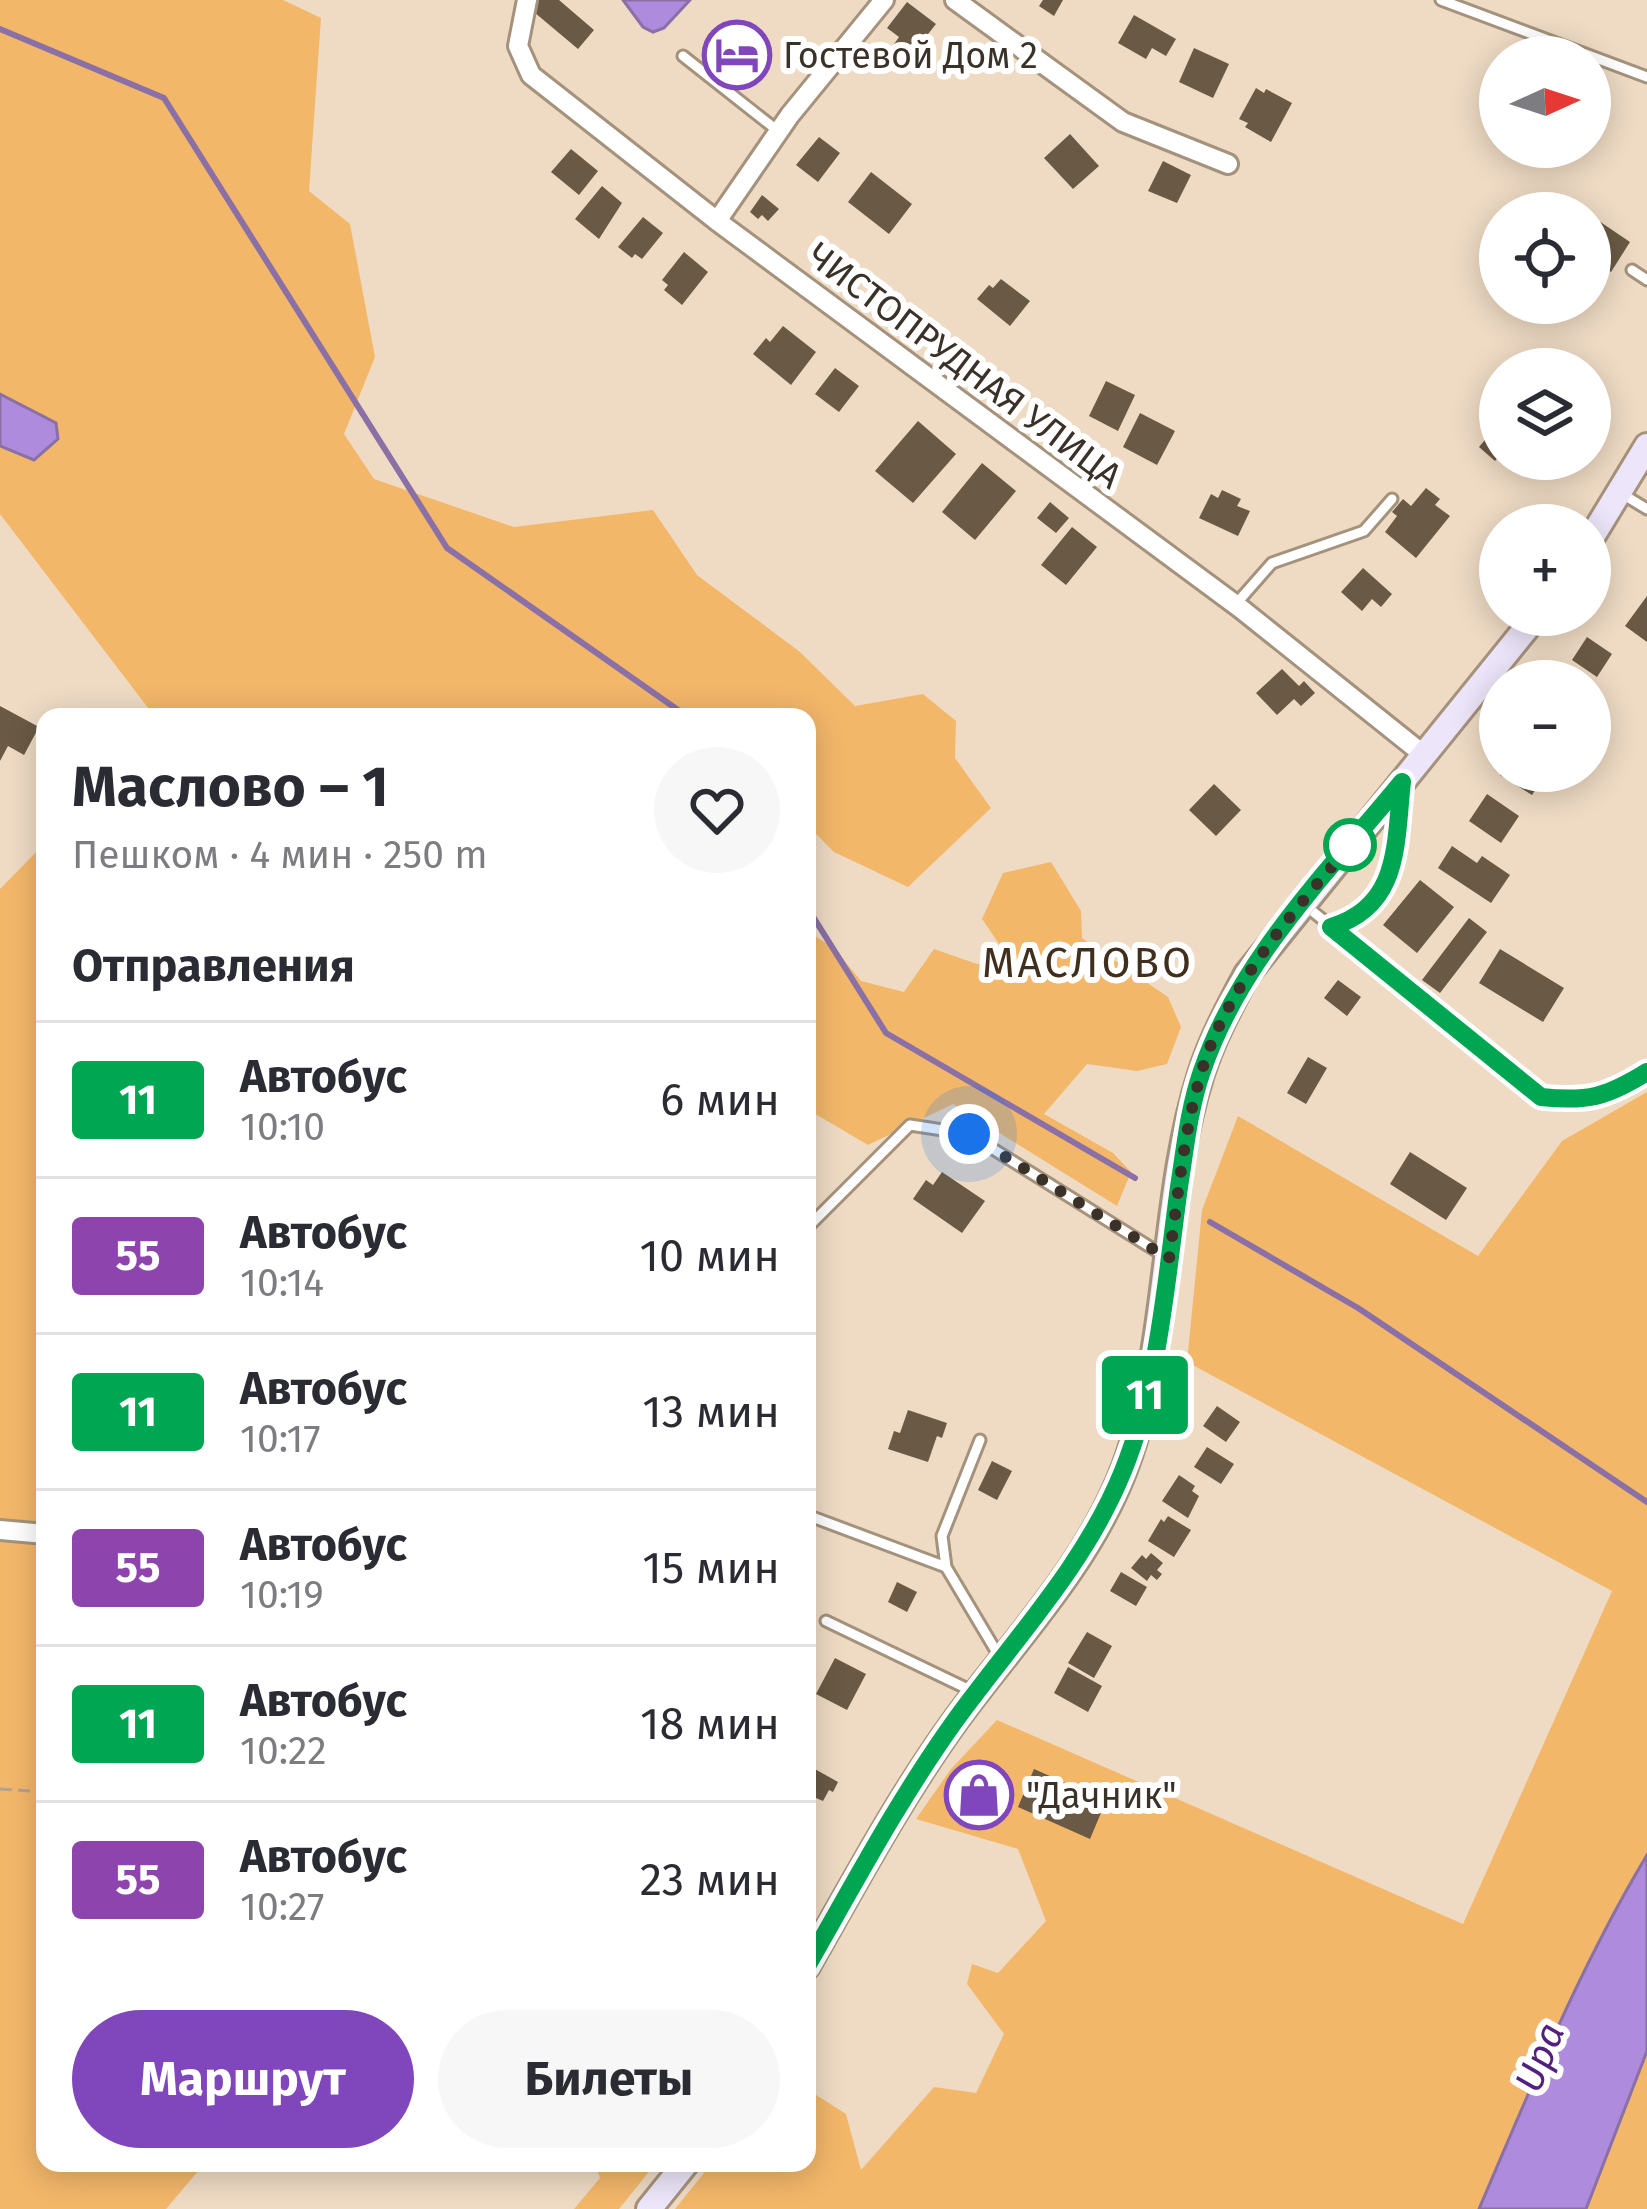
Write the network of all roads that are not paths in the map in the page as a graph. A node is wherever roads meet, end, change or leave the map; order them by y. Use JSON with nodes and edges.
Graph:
{"nodes":[{"id":1,"x":526,"y":0,"type":"edge"},
{"id":2,"x":884,"y":0,"type":"edge"},
{"id":3,"x":955,"y":0,"type":"edge"},
{"id":4,"x":1446,"y":1,"type":"edge"},
{"id":5,"x":683,"y":56,"type":"dead end"},
{"id":6,"x":1647,"y":77,"type":"edge"},
{"id":7,"x":779,"y":131,"type":"junction"},
{"id":8,"x":1228,"y":164,"type":"dead end"},
{"id":9,"x":717,"y":221,"type":"junction"},
{"id":10,"x":1632,"y":270,"type":"dead end"},
{"id":11,"x":1647,"y":280,"type":"edge"},
{"id":12,"x":1647,"y":446,"type":"edge"},
{"id":13,"x":1619,"y":492,"type":"junction"},
{"id":14,"x":1392,"y":499,"type":"dead end"},
{"id":15,"x":1611,"y":505,"type":"edge"},
{"id":16,"x":1647,"y":509,"type":"edge"},
{"id":17,"x":1234,"y":605,"type":"junction"},
{"id":18,"x":1520,"y":636,"type":"edge"},
{"id":19,"x":1424,"y":755,"type":"junction"},
{"id":20,"x":1402,"y":782,"type":"junction"},
{"id":21,"x":1302,"y":902,"type":"junction"},
{"id":22,"x":1331,"y":927,"type":"junction"},
{"id":23,"x":1647,"y":1072,"type":"edge"},
{"id":24,"x":816,"y":1219,"type":"edge"},
{"id":25,"x":1169,"y":1259,"type":"junction"},
{"id":26,"x":980,"y":1440,"type":"dead end"},
{"id":27,"x":816,"y":1518,"type":"edge"},
{"id":28,"x":0,"y":1530,"type":"edge"},
{"id":29,"x":36,"y":1533,"type":"edge"},
{"id":30,"x":946,"y":1567,"type":"junction"},
{"id":31,"x":826,"y":1621,"type":"dead end"},
{"id":32,"x":1002,"y":1661,"type":"junction"},
{"id":33,"x":976,"y":1693,"type":"junction"},
{"id":34,"x":816,"y":1950,"type":"edge"},
{"id":35,"x":679,"y":2172,"type":"edge"},
{"id":36,"x":649,"y":2209,"type":"edge"}],
"edges":[{"from":1,"to":9,"type":"street","name":"ЧИСТОПРУДНАЯ УЛИЦА"},
{"from":2,"to":7,"type":"street"},
{"from":3,"to":8,"type":"street"},
{"from":4,"to":6,"type":"lane"},
{"from":5,"to":7,"type":"lane"},
{"from":7,"to":9,"type":"street"},
{"from":9,"to":17,"type":"street","name":"ЧИСТОПРУДНАЯ УЛИЦА"},
{"from":10,"to":11,"type":"lane"},
{"from":12,"to":13,"type":"main road"},
{"from":13,"to":15,"type":"main road"},
{"from":13,"to":16,"type":"lane"},
{"from":14,"to":17,"type":"lane"},
{"from":17,"to":19,"type":"street","name":"ЧИСТОПРУДНАЯ УЛИЦА"},
{"from":18,"to":19,"type":"main road"},
{"from":19,"to":20,"type":"main road"},
{"from":20,"to":21,"type":"main road"},
{"from":20,"to":22,"type":"lane"},
{"from":21,"to":22,"type":"lane"},
{"from":21,"to":25,"type":"main road"},
{"from":22,"to":23,"type":"lane"},
{"from":24,"to":25,"type":"lane"},
{"from":25,"to":32,"type":"main road"},
{"from":26,"to":30,"type":"lane"},
{"from":27,"to":30,"type":"lane"},
{"from":28,"to":29,"type":"street"},
{"from":30,"to":32,"type":"lane"},
{"from":31,"to":33,"type":"lane"},
{"from":32,"to":33,"type":"main road"},
{"from":33,"to":34,"type":"main road"},
{"from":35,"to":36,"type":"main road"}]}
